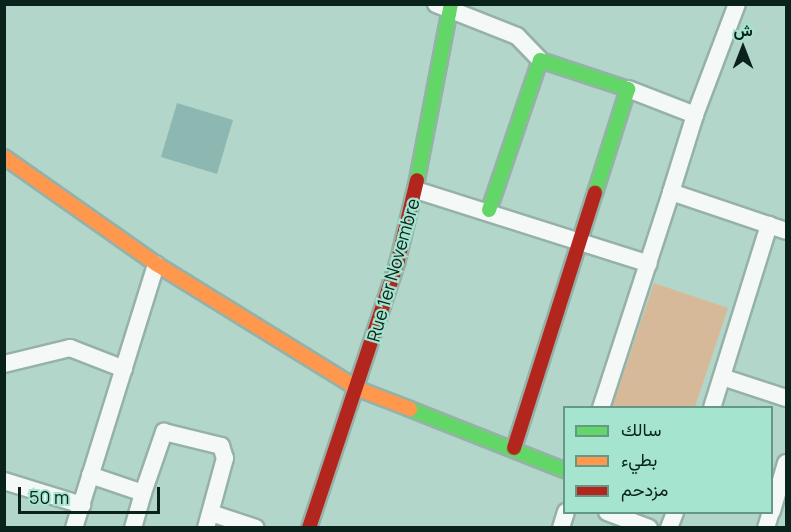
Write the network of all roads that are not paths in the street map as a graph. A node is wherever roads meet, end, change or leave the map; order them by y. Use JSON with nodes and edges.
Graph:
{"nodes":[{"id":1,"x":737,"y":4,"type":"edge"},
{"id":2,"x":446,"y":7,"type":"edge"},
{"id":3,"x":540,"y":60,"type":"junction"},
{"id":4,"x":628,"y":89,"type":"junction"},
{"id":5,"x":695,"y":115,"type":"junction"},
{"id":6,"x":4,"y":157,"type":"edge"},
{"id":7,"x":416,"y":190,"type":"junction"},
{"id":8,"x":671,"y":192,"type":"junction"},
{"id":9,"x":489,"y":210,"type":"junction"},
{"id":10,"x":769,"y":225,"type":"junction"},
{"id":11,"x":786,"y":231,"type":"edge"},
{"id":12,"x":583,"y":240,"type":"junction"},
{"id":13,"x":156,"y":264,"type":"junction"},
{"id":14,"x":649,"y":264,"type":"junction"},
{"id":15,"x":4,"y":364,"type":"edge"},
{"id":16,"x":124,"y":369,"type":"junction"},
{"id":17,"x":722,"y":377,"type":"junction"},
{"id":18,"x":358,"y":389,"type":"junction"},
{"id":19,"x":786,"y":398,"type":"edge"},
{"id":20,"x":602,"y":406,"type":"edge"},
{"id":21,"x":713,"y":406,"type":"edge"},
{"id":22,"x":514,"y":448,"type":"junction"},
{"id":23,"x":786,"y":463,"type":"edge"},
{"id":24,"x":563,"y":470,"type":"edge"},
{"id":25,"x":90,"y":476,"type":"junction"},
{"id":26,"x":4,"y":482,"type":"edge"},
{"id":27,"x":143,"y":493,"type":"junction"},
{"id":28,"x":82,"y":505,"type":"junction"},
{"id":29,"x":773,"y":505,"type":"edge"},
{"id":30,"x":610,"y":514,"type":"edge"},
{"id":31,"x":675,"y":514,"type":"edge"},
{"id":32,"x":208,"y":520,"type":"edge"},
{"id":33,"x":74,"y":528,"type":"edge"},
{"id":34,"x":133,"y":528,"type":"edge"},
{"id":35,"x":256,"y":528,"type":"edge"},
{"id":36,"x":309,"y":528,"type":"edge"},
{"id":37,"x":649,"y":528,"type":"edge"},
{"id":38,"x":669,"y":528,"type":"edge"}],
"edges":[{"from":1,"to":5,"type":"street"},
{"from":2,"to":3,"type":"street"},
{"from":2,"to":7,"type":"street","name":"Rue 1er Novembre"},
{"from":3,"to":4,"type":"street"},
{"from":3,"to":9,"type":"street"},
{"from":4,"to":5,"type":"street"},
{"from":4,"to":12,"type":"street"},
{"from":5,"to":8,"type":"street"},
{"from":6,"to":13,"type":"street"},
{"from":7,"to":9,"type":"street"},
{"from":7,"to":18,"type":"street","name":"Rue 1er Novembre"},
{"from":8,"to":10,"type":"street"},
{"from":8,"to":14,"type":"street"},
{"from":9,"to":12,"type":"street"},
{"from":10,"to":11,"type":"street"},
{"from":10,"to":17,"type":"street"},
{"from":12,"to":14,"type":"street"},
{"from":12,"to":22,"type":"street"},
{"from":13,"to":16,"type":"street"},
{"from":13,"to":18,"type":"street"},
{"from":14,"to":20,"type":"street"},
{"from":15,"to":16,"type":"street"},
{"from":16,"to":25,"type":"street"},
{"from":17,"to":19,"type":"street"},
{"from":17,"to":21,"type":"street"},
{"from":18,"to":22,"type":"street"},
{"from":18,"to":36,"type":"street","name":"Rue 1er Novembre"},
{"from":22,"to":24,"type":"street"},
{"from":23,"to":29,"type":"street"},
{"from":25,"to":27,"type":"street"},
{"from":25,"to":28,"type":"street"},
{"from":26,"to":28,"type":"street"},
{"from":27,"to":32,"type":"street"},
{"from":27,"to":34,"type":"street"},
{"from":28,"to":33,"type":"street"},
{"from":30,"to":37,"type":"street"},
{"from":31,"to":38,"type":"street"},
{"from":32,"to":35,"type":"street"}]}
